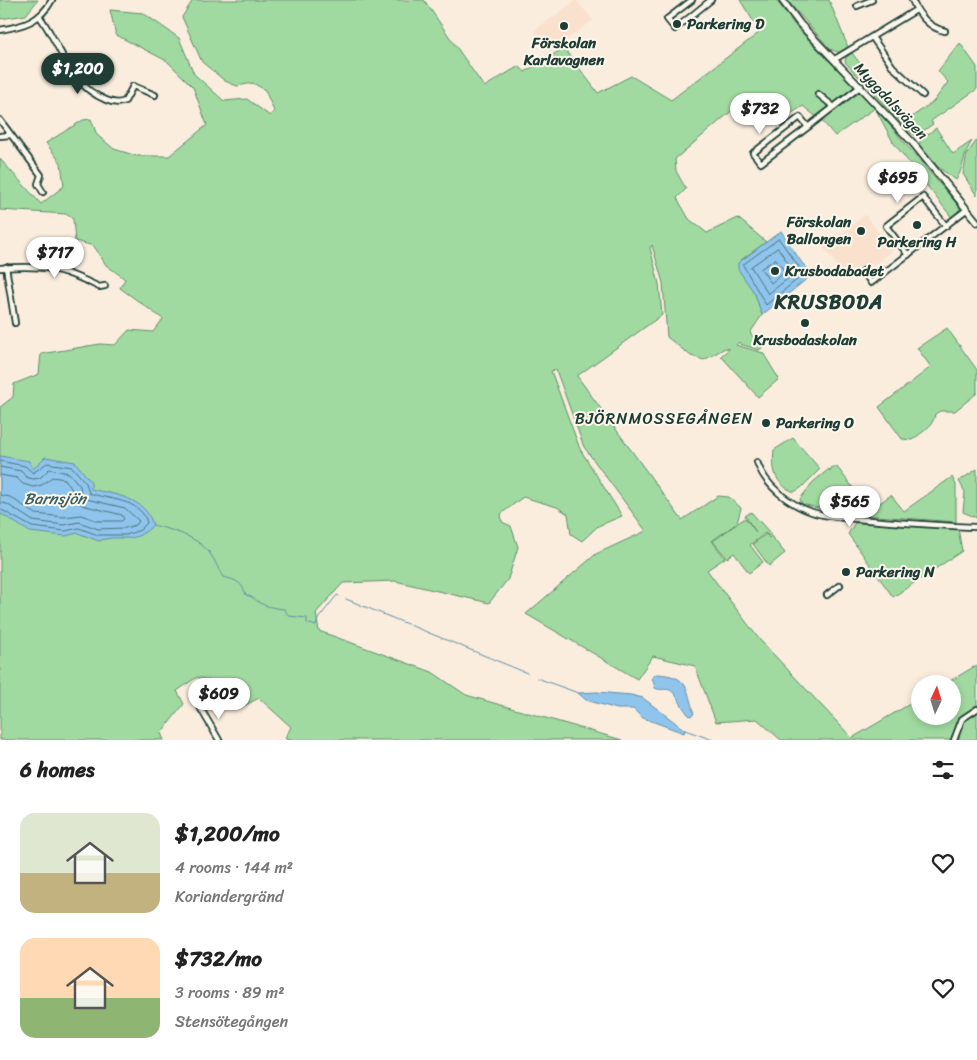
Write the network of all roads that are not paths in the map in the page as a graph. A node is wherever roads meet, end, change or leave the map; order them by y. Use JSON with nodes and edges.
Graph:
{"nodes":[{"id":1,"x":52,"y":0,"type":"edge"},
{"id":2,"x":692,"y":0,"type":"edge"},
{"id":3,"x":711,"y":0,"type":"edge"},
{"id":4,"x":782,"y":0,"type":"edge"},
{"id":5,"x":872,"y":0,"type":"edge"},
{"id":6,"x":912,"y":0,"type":"edge"},
{"id":7,"x":857,"y":6,"type":"dead end"},
{"id":8,"x":916,"y":10,"type":"junction"},
{"id":9,"x":40,"y":17,"type":"junction"},
{"id":10,"x":0,"y":30,"type":"edge"},
{"id":11,"x":945,"y":31,"type":"dead end"},
{"id":12,"x":872,"y":37,"type":"junction"},
{"id":13,"x":835,"y":59,"type":"junction"},
{"id":14,"x":861,"y":86,"type":"junction"},
{"id":15,"x":818,"y":94,"type":"dead end"},
{"id":16,"x":155,"y":95,"type":"dead end"},
{"id":17,"x":923,"y":95,"type":"dead end"},
{"id":18,"x":834,"y":106,"type":"junction"},
{"id":19,"x":0,"y":120,"type":"edge"},
{"id":20,"x":808,"y":127,"type":"junction"},
{"id":21,"x":10,"y":135,"type":"junction"},
{"id":22,"x":0,"y":136,"type":"edge"},
{"id":23,"x":43,"y":192,"type":"dead end"},
{"id":24,"x":966,"y":210,"type":"junction"},
{"id":25,"x":977,"y":222,"type":"edge"},
{"id":26,"x":946,"y":226,"type":"junction"},
{"id":27,"x":908,"y":255,"type":"junction"},
{"id":28,"x":6,"y":267,"type":"junction"},
{"id":29,"x":0,"y":268,"type":"edge"},
{"id":30,"x":863,"y":271,"type":"dead end"},
{"id":31,"x":105,"y":286,"type":"dead end"},
{"id":32,"x":15,"y":323,"type":"dead end"},
{"id":33,"x":757,"y":462,"type":"dead end"},
{"id":34,"x":977,"y":526,"type":"edge"},
{"id":35,"x":840,"y":585,"type":"dead end"},
{"id":36,"x":827,"y":595,"type":"dead end"},
{"id":37,"x":201,"y":709,"type":"dead end"},
{"id":38,"x":977,"y":709,"type":"edge"},
{"id":39,"x":220,"y":740,"type":"edge"},
{"id":40,"x":954,"y":740,"type":"edge"}],
"edges":[{"from":1,"to":9,"type":"street"},
{"from":2,"to":3,"type":"street"},
{"from":4,"to":13,"type":"street","name":"Myggdalsvägen"},
{"from":5,"to":7,"type":"street"},
{"from":6,"to":8,"type":"street"},
{"from":8,"to":11,"type":"street"},
{"from":8,"to":12,"type":"street"},
{"from":9,"to":10,"type":"street"},
{"from":9,"to":16,"type":"street"},
{"from":12,"to":13,"type":"street"},
{"from":12,"to":17,"type":"street"},
{"from":13,"to":14,"type":"street","name":"Myggdalsvägen"},
{"from":14,"to":18,"type":"street"},
{"from":14,"to":24,"type":"street","name":"Myggdalsvägen"},
{"from":15,"to":18,"type":"street"},
{"from":18,"to":20,"type":"street"},
{"from":19,"to":21,"type":"street"},
{"from":20,"to":20,"type":"street"},
{"from":21,"to":22,"type":"street"},
{"from":21,"to":23,"type":"street"},
{"from":24,"to":25,"type":"street","name":"Myggdalsvägen"},
{"from":24,"to":26,"type":"street"},
{"from":26,"to":27,"type":"street"},
{"from":26,"to":27,"type":"street"},
{"from":27,"to":30,"type":"street"},
{"from":28,"to":29,"type":"street"},
{"from":28,"to":31,"type":"street"},
{"from":28,"to":32,"type":"street"},
{"from":33,"to":34,"type":"street"},
{"from":35,"to":36,"type":"street"},
{"from":37,"to":39,"type":"street"},
{"from":38,"to":40,"type":"street"}]}
